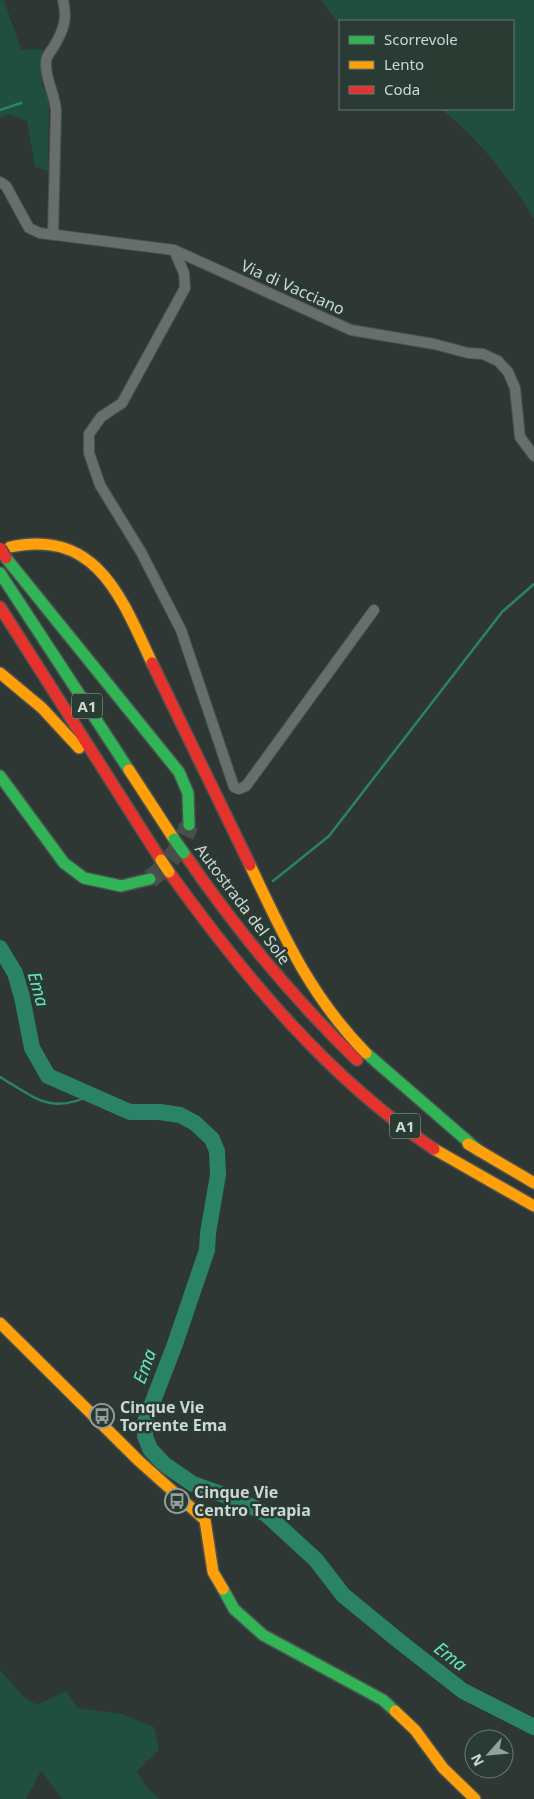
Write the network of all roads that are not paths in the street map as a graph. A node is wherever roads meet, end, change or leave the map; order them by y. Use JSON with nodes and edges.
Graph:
{"nodes":[{"id":1,"x":63,"y":0,"type":"edge"},
{"id":2,"x":0,"y":182,"type":"edge"},
{"id":3,"x":53,"y":235,"type":"junction"},
{"id":4,"x":174,"y":250,"type":"junction"},
{"id":5,"x":534,"y":456,"type":"edge"},
{"id":6,"x":5,"y":551,"type":"edge"},
{"id":7,"x":0,"y":573,"type":"edge"},
{"id":8,"x":0,"y":607,"type":"edge"},
{"id":9,"x":374,"y":610,"type":"dead end"},
{"id":10,"x":0,"y":674,"type":"edge"},
{"id":11,"x":0,"y":776,"type":"edge"},
{"id":12,"x":189,"y":825,"type":"tunnel mouth"},
{"id":13,"x":161,"y":860,"type":"junction"},
{"id":14,"x":150,"y":879,"type":"tunnel mouth"},
{"id":15,"x":478,"y":1151,"type":"junction"},
{"id":16,"x":534,"y":1183,"type":"edge"},
{"id":17,"x":534,"y":1206,"type":"edge"},
{"id":18,"x":0,"y":1323,"type":"edge"},
{"id":19,"x":475,"y":1799,"type":"edge"}],
"edges":[{"from":1,"to":3,"type":"street"},
{"from":2,"to":3,"type":"street","name":"Via di Vacciano"},
{"from":3,"to":4,"type":"street","name":"Via di Vacciano"},
{"from":4,"to":5,"type":"street","name":"Via di Vacciano"},
{"from":4,"to":9,"type":"street"},
{"from":6,"to":12,"type":"main road"},
{"from":6,"to":15,"type":"main road"},
{"from":7,"to":15,"type":"main road","name":"Autostrada del Sole","number":"A1","bridge":true},
{"from":8,"to":13,"type":"main road","number":"A1"},
{"from":10,"to":13,"type":"main road"},
{"from":11,"to":14,"type":"main road"},
{"from":13,"to":17,"type":"main road","number":"A1","bridge":true},
{"from":15,"to":16,"type":"main road","name":"Autostrada del Sole","number":"A1"},
{"from":18,"to":19,"type":"main road"}]}
